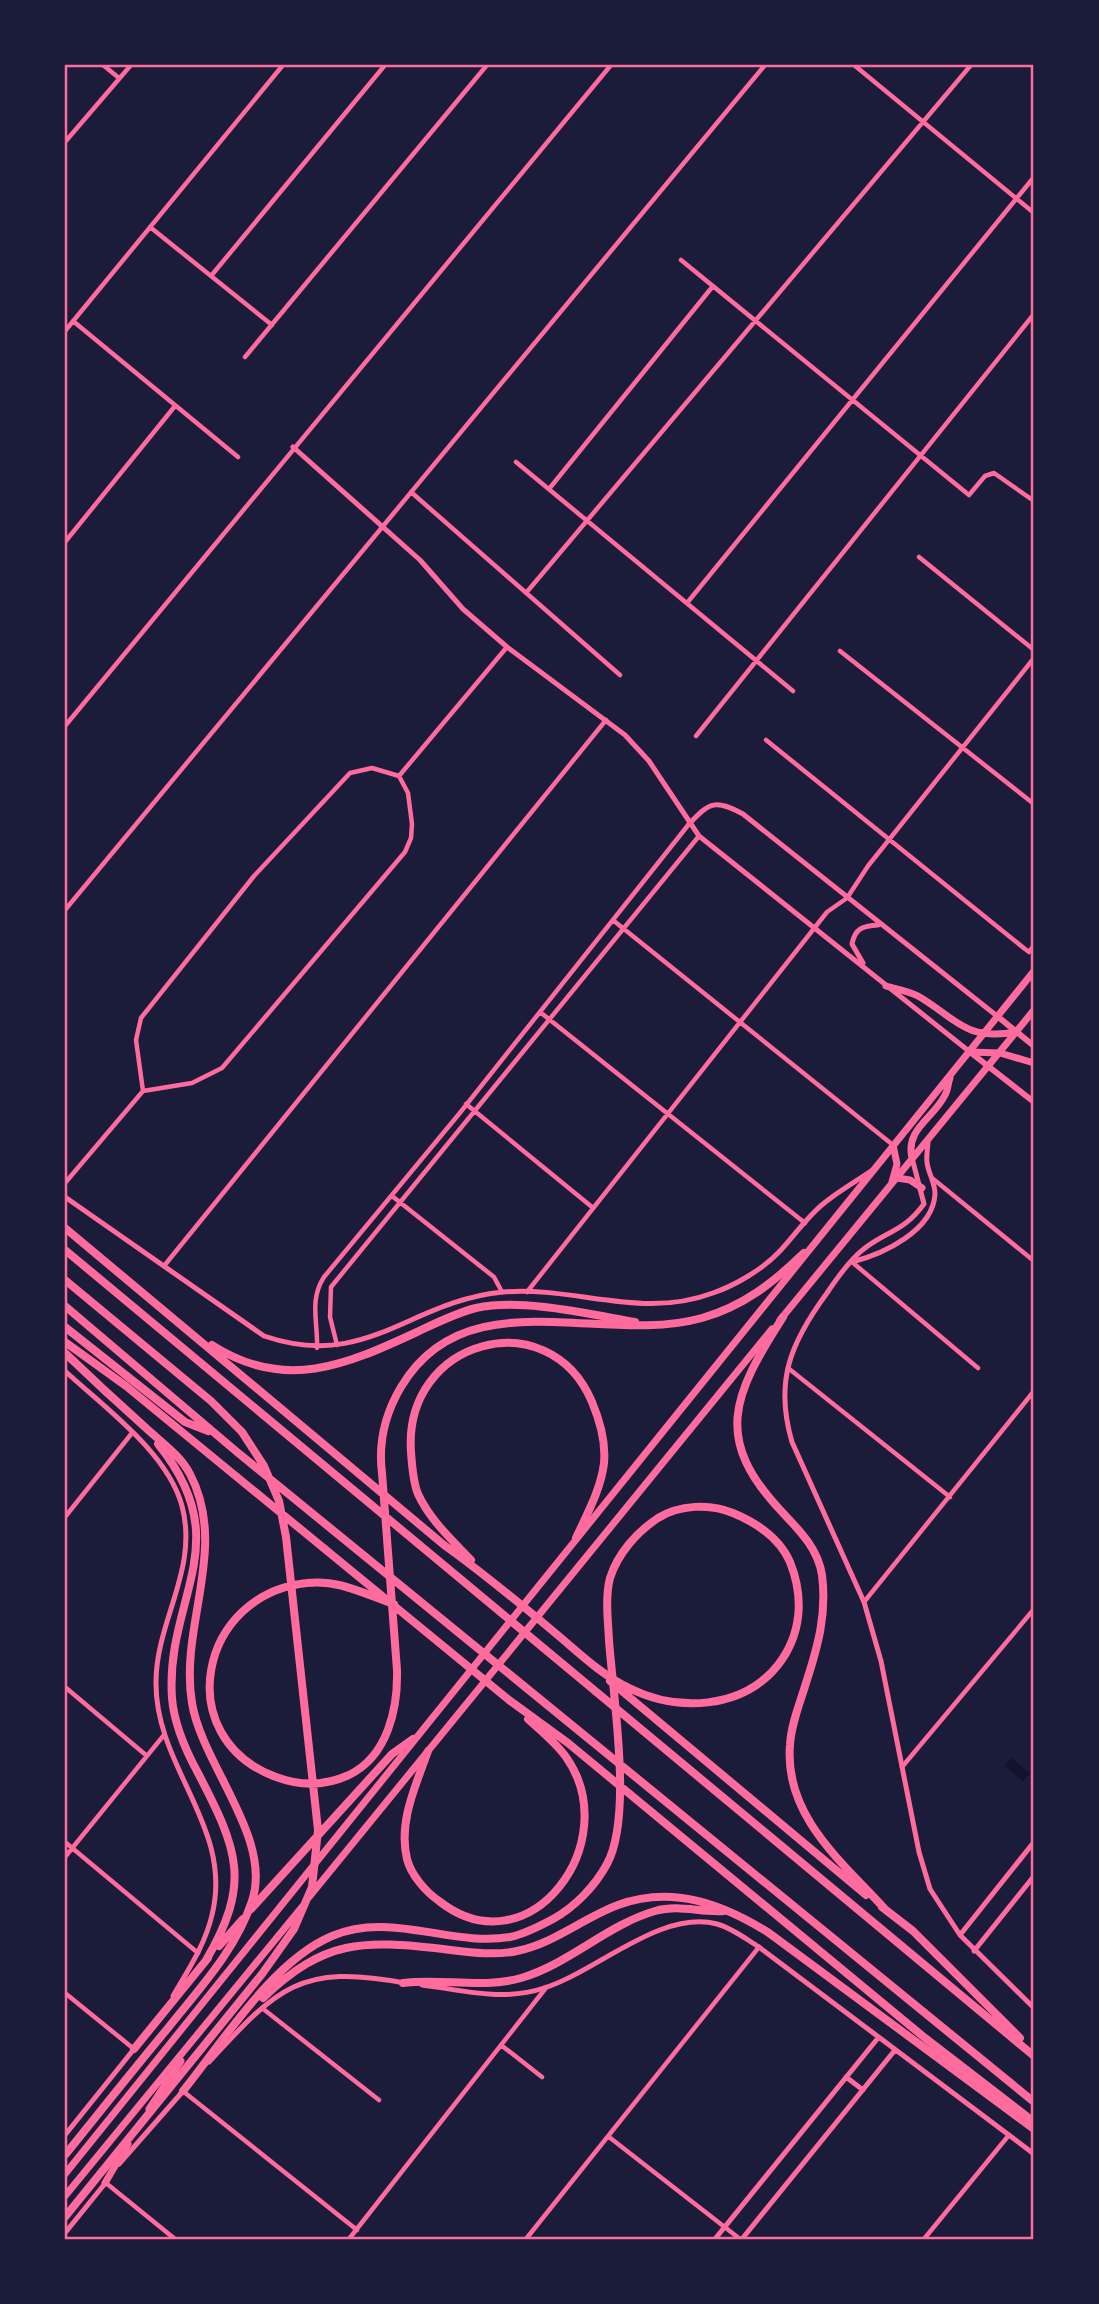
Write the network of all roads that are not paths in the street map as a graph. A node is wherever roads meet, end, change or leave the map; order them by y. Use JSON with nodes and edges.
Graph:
{"nodes":[{"id":1,"x":103,"y":65,"type":"edge"},
{"id":2,"x":131,"y":65,"type":"edge"},
{"id":3,"x":283,"y":65,"type":"edge"},
{"id":4,"x":385,"y":65,"type":"edge"},
{"id":5,"x":487,"y":65,"type":"edge"},
{"id":6,"x":611,"y":65,"type":"edge"},
{"id":7,"x":765,"y":65,"type":"edge"},
{"id":8,"x":854,"y":65,"type":"edge"},
{"id":9,"x":971,"y":65,"type":"edge"},
{"id":10,"x":120,"y":78,"type":"junction"},
{"id":11,"x":922,"y":123,"type":"junction"},
{"id":12,"x":65,"y":142,"type":"edge"},
{"id":13,"x":1034,"y":177,"type":"edge"},
{"id":14,"x":1016,"y":199,"type":"junction"},
{"id":15,"x":1034,"y":213,"type":"edge"},
{"id":16,"x":150,"y":227,"type":"junction"},
{"id":17,"x":681,"y":260,"type":"dead end"},
{"id":18,"x":211,"y":276,"type":"junction"},
{"id":19,"x":713,"y":286,"type":"junction"},
{"id":20,"x":1034,"y":314,"type":"edge"},
{"id":21,"x":73,"y":321,"type":"junction"},
{"id":22,"x":756,"y":321,"type":"junction"},
{"id":23,"x":272,"y":325,"type":"junction"},
{"id":24,"x":65,"y":331,"type":"edge"},
{"id":25,"x":245,"y":357,"type":"dead end"},
{"id":26,"x":851,"y":402,"type":"junction"},
{"id":27,"x":176,"y":406,"type":"junction"},
{"id":28,"x":293,"y":447,"type":"junction"},
{"id":29,"x":238,"y":457,"type":"dead end"},
{"id":30,"x":920,"y":457,"type":"junction"},
{"id":31,"x":516,"y":462,"type":"dead end"},
{"id":32,"x":549,"y":489,"type":"junction"},
{"id":33,"x":411,"y":492,"type":"junction"},
{"id":34,"x":1034,"y":501,"type":"edge"},
{"id":35,"x":589,"y":520,"type":"junction"},
{"id":36,"x":382,"y":526,"type":"junction"},
{"id":37,"x":65,"y":542,"type":"edge"},
{"id":38,"x":919,"y":557,"type":"dead end"},
{"id":39,"x":526,"y":593,"type":"junction"},
{"id":40,"x":687,"y":603,"type":"junction"},
{"id":41,"x":507,"y":647,"type":"junction"},
{"id":42,"x":1034,"y":650,"type":"edge"},
{"id":43,"x":841,"y":651,"type":"dead end"},
{"id":44,"x":1034,"y":658,"type":"edge"},
{"id":45,"x":756,"y":661,"type":"junction"},
{"id":46,"x":620,"y":675,"type":"dead end"},
{"id":47,"x":793,"y":691,"type":"dead end"},
{"id":48,"x":606,"y":720,"type":"junction"},
{"id":49,"x":65,"y":726,"type":"edge"},
{"id":50,"x":696,"y":736,"type":"dead end"},
{"id":51,"x":766,"y":740,"type":"dead end"},
{"id":52,"x":962,"y":747,"type":"junction"},
{"id":53,"x":400,"y":776,"type":"junction"},
{"id":54,"x":1034,"y":804,"type":"edge"},
{"id":55,"x":689,"y":824,"type":"junction"},
{"id":56,"x":699,"y":836,"type":"junction"},
{"id":57,"x":889,"y":841,"type":"junction"},
{"id":58,"x":847,"y":898,"type":"junction"},
{"id":59,"x":65,"y":910,"type":"edge"},
{"id":60,"x":614,"y":921,"type":"junction"},
{"id":61,"x":878,"y":925,"type":"junction"},
{"id":62,"x":815,"y":927,"type":"junction"},
{"id":63,"x":625,"y":930,"type":"junction"},
{"id":64,"x":1034,"y":945,"type":"edge"},
{"id":65,"x":1034,"y":971,"type":"edge"},
{"id":66,"x":873,"y":975,"type":"junction"},
{"id":67,"x":886,"y":986,"type":"junction"},
{"id":68,"x":1034,"y":1010,"type":"edge"},
{"id":69,"x":540,"y":1012,"type":"junction"},
{"id":70,"x":997,"y":1016,"type":"junction"},
{"id":71,"x":550,"y":1020,"type":"junction"},
{"id":72,"x":738,"y":1021,"type":"junction"},
{"id":73,"x":1017,"y":1032,"type":"junction"},
{"id":74,"x":984,"y":1033,"type":"junction"},
{"id":75,"x":1034,"y":1046,"type":"edge"},
{"id":76,"x":970,"y":1052,"type":"junction"},
{"id":77,"x":1000,"y":1053,"type":"junction"},
{"id":78,"x":1034,"y":1063,"type":"edge"},
{"id":79,"x":990,"y":1066,"type":"junction"},
{"id":80,"x":951,"y":1074,"type":"junction"},
{"id":81,"x":143,"y":1091,"type":"junction"},
{"id":82,"x":1034,"y":1102,"type":"edge"},
{"id":83,"x":466,"y":1104,"type":"junction"},
{"id":84,"x":475,"y":1111,"type":"junction"},
{"id":85,"x":668,"y":1115,"type":"junction"},
{"id":86,"x":928,"y":1139,"type":"junction"},
{"id":87,"x":893,"y":1145,"type":"junction"},
{"id":88,"x":912,"y":1158,"type":"junction"},
{"id":89,"x":874,"y":1169,"type":"junction"},
{"id":90,"x":897,"y":1178,"type":"junction"},
{"id":91,"x":932,"y":1178,"type":"junction"},
{"id":92,"x":65,"y":1183,"type":"edge"},
{"id":93,"x":891,"y":1186,"type":"junction"},
{"id":94,"x":922,"y":1188,"type":"junction"},
{"id":95,"x":392,"y":1196,"type":"junction"},
{"id":96,"x":65,"y":1197,"type":"edge"},
{"id":97,"x":400,"y":1203,"type":"junction"},
{"id":98,"x":592,"y":1207,"type":"junction"},
{"id":99,"x":805,"y":1223,"type":"junction"},
{"id":100,"x":65,"y":1228,"type":"edge"},
{"id":101,"x":65,"y":1250,"type":"edge"},
{"id":102,"x":804,"y":1253,"type":"junction"},
{"id":103,"x":1034,"y":1261,"type":"edge"},
{"id":104,"x":852,"y":1262,"type":"junction"},
{"id":105,"x":163,"y":1267,"type":"junction"},
{"id":106,"x":65,"y":1280,"type":"edge"},
{"id":107,"x":502,"y":1292,"type":"junction"},
{"id":108,"x":527,"y":1292,"type":"junction"},
{"id":109,"x":65,"y":1306,"type":"edge"},
{"id":110,"x":783,"y":1317,"type":"junction"},
{"id":111,"x":653,"y":1325,"type":"junction"},
{"id":112,"x":65,"y":1327,"type":"edge"},
{"id":113,"x":186,"y":1327,"type":"junction"},
{"id":114,"x":65,"y":1342,"type":"edge"},
{"id":115,"x":338,"y":1346,"type":"junction"},
{"id":116,"x":317,"y":1348,"type":"junction"},
{"id":117,"x":65,"y":1353,"type":"edge"},
{"id":118,"x":787,"y":1367,"type":"junction"},
{"id":119,"x":978,"y":1368,"type":"dead end"},
{"id":120,"x":65,"y":1371,"type":"edge"},
{"id":121,"x":1034,"y":1391,"type":"edge"},
{"id":122,"x":148,"y":1430,"type":"junction"},
{"id":123,"x":132,"y":1433,"type":"junction"},
{"id":124,"x":215,"y":1433,"type":"junction"},
{"id":125,"x":950,"y":1497,"type":"junction"},
{"id":126,"x":65,"y":1517,"type":"edge"},
{"id":127,"x":576,"y":1538,"type":"junction"},
{"id":128,"x":485,"y":1574,"type":"junction"},
{"id":129,"x":864,"y":1602,"type":"junction"},
{"id":130,"x":394,"y":1604,"type":"junction"},
{"id":131,"x":1034,"y":1609,"type":"edge"},
{"id":132,"x":588,"y":1660,"type":"junction"},
{"id":133,"x":65,"y":1687,"type":"edge"},
{"id":134,"x":509,"y":1700,"type":"junction"},
{"id":135,"x":164,"y":1735,"type":"junction"},
{"id":136,"x":413,"y":1739,"type":"junction"},
{"id":137,"x":428,"y":1751,"type":"junction"},
{"id":138,"x":147,"y":1756,"type":"junction"},
{"id":139,"x":902,"y":1767,"type":"junction"},
{"id":140,"x":65,"y":1842,"type":"edge"},
{"id":141,"x":1034,"y":1842,"type":"edge"},
{"id":142,"x":72,"y":1848,"type":"junction"},
{"id":143,"x":65,"y":1857,"type":"edge"},
{"id":144,"x":1034,"y":1876,"type":"edge"},
{"id":145,"x":884,"y":1908,"type":"junction"},
{"id":146,"x":731,"y":1911,"type":"junction"},
{"id":147,"x":960,"y":1935,"type":"junction"},
{"id":148,"x":760,"y":1947,"type":"junction"},
{"id":149,"x":974,"y":1951,"type":"junction"},
{"id":150,"x":198,"y":1952,"type":"junction"},
{"id":151,"x":205,"y":1962,"type":"junction"},
{"id":152,"x":403,"y":1983,"type":"junction"},
{"id":153,"x":545,"y":1988,"type":"junction"},
{"id":154,"x":65,"y":1993,"type":"edge"},
{"id":155,"x":261,"y":2007,"type":"junction"},
{"id":156,"x":1034,"y":2008,"type":"edge"},
{"id":157,"x":163,"y":2013,"type":"junction"},
{"id":158,"x":207,"y":2023,"type":"junction"},
{"id":159,"x":878,"y":2038,"type":"junction"},
{"id":160,"x":501,"y":2045,"type":"junction"},
{"id":161,"x":134,"y":2049,"type":"junction"},
{"id":162,"x":895,"y":2050,"type":"junction"},
{"id":163,"x":1034,"y":2054,"type":"edge"},
{"id":164,"x":542,"y":2077,"type":"dead end"},
{"id":165,"x":846,"y":2077,"type":"junction"},
{"id":166,"x":863,"y":2090,"type":"junction"},
{"id":167,"x":183,"y":2091,"type":"junction"},
{"id":168,"x":161,"y":2098,"type":"junction"},
{"id":169,"x":379,"y":2099,"type":"dead end"},
{"id":170,"x":1034,"y":2102,"type":"edge"},
{"id":171,"x":1034,"y":2122,"type":"edge"},
{"id":172,"x":1034,"y":2129,"type":"edge"},
{"id":173,"x":65,"y":2135,"type":"edge"},
{"id":174,"x":1009,"y":2135,"type":"junction"},
{"id":175,"x":609,"y":2137,"type":"junction"},
{"id":176,"x":1034,"y":2154,"type":"edge"},
{"id":177,"x":65,"y":2155,"type":"edge"},
{"id":178,"x":65,"y":2174,"type":"edge"},
{"id":179,"x":105,"y":2182,"type":"junction"},
{"id":180,"x":65,"y":2196,"type":"edge"},
{"id":181,"x":65,"y":2217,"type":"edge"},
{"id":182,"x":725,"y":2227,"type":"junction"},
{"id":183,"x":357,"y":2230,"type":"junction"},
{"id":184,"x":65,"y":2233,"type":"edge"},
{"id":185,"x":175,"y":2239,"type":"edge"},
{"id":186,"x":349,"y":2239,"type":"edge"},
{"id":187,"x":526,"y":2239,"type":"edge"},
{"id":188,"x":715,"y":2239,"type":"edge"},
{"id":189,"x":741,"y":2239,"type":"edge"},
{"id":190,"x":924,"y":2239,"type":"edge"}],
"edges":[{"from":1,"to":10,"type":"street"},
{"from":2,"to":10,"type":"street"},
{"from":3,"to":16,"type":"street"},
{"from":4,"to":18,"type":"street"},
{"from":5,"to":23,"type":"street"},
{"from":6,"to":28,"type":"street"},
{"from":7,"to":33,"type":"street"},
{"from":8,"to":11,"type":"street"},
{"from":9,"to":11,"type":"street"},
{"from":10,"to":12,"type":"street"},
{"from":11,"to":14,"type":"street"},
{"from":11,"to":22,"type":"street"},
{"from":13,"to":14,"type":"street"},
{"from":14,"to":15,"type":"street"},
{"from":14,"to":26,"type":"street"},
{"from":16,"to":18,"type":"street"},
{"from":16,"to":21,"type":"street"},
{"from":17,"to":19,"type":"street"},
{"from":18,"to":23,"type":"street"},
{"from":19,"to":22,"type":"street"},
{"from":19,"to":32,"type":"street"},
{"from":20,"to":30,"type":"street"},
{"from":21,"to":24,"type":"street"},
{"from":21,"to":27,"type":"street"},
{"from":22,"to":26,"type":"street"},
{"from":22,"to":35,"type":"street"},
{"from":23,"to":25,"type":"street"},
{"from":26,"to":30,"type":"street"},
{"from":26,"to":40,"type":"street"},
{"from":27,"to":29,"type":"street"},
{"from":27,"to":37,"type":"street"},
{"from":28,"to":36,"type":"street"},
{"from":28,"to":49,"type":"street"},
{"from":30,"to":34,"type":"street"},
{"from":30,"to":45,"type":"street"},
{"from":31,"to":32,"type":"street"},
{"from":32,"to":35,"type":"street"},
{"from":33,"to":36,"type":"street"},
{"from":33,"to":39,"type":"street"},
{"from":35,"to":39,"type":"street"},
{"from":35,"to":40,"type":"street"},
{"from":36,"to":41,"type":"street"},
{"from":36,"to":59,"type":"street"},
{"from":38,"to":42,"type":"street"},
{"from":39,"to":46,"type":"street"},
{"from":40,"to":45,"type":"street"},
{"from":41,"to":48,"type":"street"},
{"from":41,"to":53,"type":"street"},
{"from":43,"to":52,"type":"street"},
{"from":44,"to":52,"type":"street"},
{"from":45,"to":47,"type":"street"},
{"from":45,"to":50,"type":"street"},
{"from":48,"to":55,"type":"street"},
{"from":48,"to":105,"type":"street"},
{"from":51,"to":57,"type":"street"},
{"from":52,"to":54,"type":"street"},
{"from":52,"to":57,"type":"street"},
{"from":53,"to":81,"type":"street"},
{"from":53,"to":81,"type":"street"},
{"from":55,"to":56,"type":"street"},
{"from":55,"to":58,"type":"street"},
{"from":55,"to":60,"type":"street"},
{"from":56,"to":62,"type":"street"},
{"from":56,"to":63,"type":"street"},
{"from":57,"to":58,"type":"street"},
{"from":57,"to":64,"type":"street"},
{"from":58,"to":61,"type":"street"},
{"from":58,"to":62,"type":"street"},
{"from":60,"to":63,"type":"street"},
{"from":60,"to":69,"type":"street"},
{"from":61,"to":66,"type":"street"},
{"from":61,"to":70,"type":"street"},
{"from":62,"to":66,"type":"street"},
{"from":62,"to":72,"type":"street"},
{"from":63,"to":71,"type":"street"},
{"from":63,"to":72,"type":"street"},
{"from":65,"to":70,"type":"highway"},
{"from":66,"to":67,"type":"street"},
{"from":67,"to":74,"type":"highway"},
{"from":67,"to":76,"type":"street"},
{"from":68,"to":73,"type":"highway"},
{"from":69,"to":71,"type":"street"},
{"from":69,"to":83,"type":"street"},
{"from":70,"to":73,"type":"main road"},
{"from":70,"to":74,"type":"highway"},
{"from":71,"to":84,"type":"street"},
{"from":71,"to":85,"type":"street"},
{"from":72,"to":85,"type":"street"},
{"from":72,"to":87,"type":"street"},
{"from":73,"to":74,"type":"highway"},
{"from":73,"to":75,"type":"main road"},
{"from":73,"to":77,"type":"highway"},
{"from":74,"to":76,"type":"highway"},
{"from":76,"to":77,"type":"highway"},
{"from":76,"to":79,"type":"main road"},
{"from":76,"to":80,"type":"highway"},
{"from":77,"to":78,"type":"highway"},
{"from":77,"to":79,"type":"highway"},
{"from":79,"to":82,"type":"main road"},
{"from":79,"to":86,"type":"highway"},
{"from":80,"to":87,"type":"highway"},
{"from":80,"to":88,"type":"highway"},
{"from":81,"to":92,"type":"street"},
{"from":83,"to":84,"type":"street"},
{"from":83,"to":95,"type":"street"},
{"from":84,"to":97,"type":"street"},
{"from":84,"to":98,"type":"street"},
{"from":85,"to":98,"type":"street"},
{"from":85,"to":99,"type":"street"},
{"from":86,"to":88,"type":"highway"},
{"from":86,"to":91,"type":"street"},
{"from":87,"to":89,"type":"highway"},
{"from":87,"to":93,"type":"highway"},
{"from":88,"to":90,"type":"highway"},
{"from":88,"to":94,"type":"street"},
{"from":89,"to":99,"type":"street"},
{"from":89,"to":102,"type":"highway"},
{"from":90,"to":93,"type":"highway"},
{"from":90,"to":94,"type":"highway"},
{"from":91,"to":103,"type":"street"},
{"from":91,"to":104,"type":"street"},
{"from":93,"to":110,"type":"highway"},
{"from":94,"to":104,"type":"street"},
{"from":95,"to":97,"type":"street"},
{"from":95,"to":116,"type":"street"},
{"from":96,"to":105,"type":"street"},
{"from":97,"to":107,"type":"street"},
{"from":97,"to":115,"type":"street"},
{"from":98,"to":108,"type":"street"},
{"from":99,"to":108,"type":"street"},
{"from":100,"to":113,"type":"highway"},
{"from":101,"to":163,"type":"highway"},
{"from":102,"to":111,"type":"highway"},
{"from":102,"to":127,"type":"highway"},
{"from":104,"to":118,"type":"street"},
{"from":104,"to":119,"type":"street"},
{"from":105,"to":116,"type":"street"},
{"from":106,"to":168,"type":"highway"},
{"from":107,"to":108,"type":"street"},
{"from":107,"to":115,"type":"street"},
{"from":109,"to":124,"type":"highway"},
{"from":110,"to":137,"type":"highway"},
{"from":110,"to":145,"type":"highway"},
{"from":111,"to":113,"type":"highway"},
{"from":111,"to":130,"type":"highway"},
{"from":112,"to":124,"type":"highway"},
{"from":113,"to":128,"type":"highway"},
{"from":114,"to":130,"type":"highway"},
{"from":115,"to":116,"type":"street"},
{"from":117,"to":122,"type":"highway"},
{"from":118,"to":125,"type":"street"},
{"from":118,"to":129,"type":"street"},
{"from":120,"to":123,"type":"street"},
{"from":121,"to":125,"type":"street"},
{"from":122,"to":151,"type":"highway"},
{"from":122,"to":177,"type":"highway"},
{"from":123,"to":126,"type":"street"},
{"from":123,"to":135,"type":"street"},
{"from":124,"to":170,"type":"highway"},
{"from":125,"to":129,"type":"street"},
{"from":127,"to":128,"type":"highway"},
{"from":127,"to":136,"type":"highway"},
{"from":128,"to":132,"type":"highway"},
{"from":129,"to":139,"type":"street"},
{"from":130,"to":134,"type":"highway"},
{"from":131,"to":139,"type":"street"},
{"from":132,"to":145,"type":"highway"},
{"from":132,"to":167,"type":"highway"},
{"from":133,"to":138,"type":"street"},
{"from":134,"to":137,"type":"highway"},
{"from":134,"to":171,"type":"highway"},
{"from":135,"to":138,"type":"street"},
{"from":135,"to":150,"type":"street"},
{"from":136,"to":151,"type":"highway"},
{"from":136,"to":178,"type":"highway"},
{"from":137,"to":158,"type":"highway"},
{"from":138,"to":142,"type":"street"},
{"from":139,"to":147,"type":"street"},
{"from":140,"to":142,"type":"street"},
{"from":141,"to":147,"type":"street"},
{"from":142,"to":143,"type":"street"},
{"from":142,"to":150,"type":"street"},
{"from":144,"to":149,"type":"street"},
{"from":145,"to":163,"type":"highway"},
{"from":146,"to":152,"type":"highway"},
{"from":146,"to":168,"type":"highway"},
{"from":146,"to":172,"type":"highway"},
{"from":147,"to":149,"type":"street"},
{"from":148,"to":153,"type":"street"},
{"from":148,"to":159,"type":"street"},
{"from":148,"to":175,"type":"street"},
{"from":149,"to":156,"type":"street"},
{"from":150,"to":157,"type":"street"},
{"from":151,"to":157,"type":"highway"},
{"from":152,"to":153,"type":"street"},
{"from":152,"to":155,"type":"street"},
{"from":153,"to":160,"type":"street"},
{"from":154,"to":161,"type":"street"},
{"from":155,"to":167,"type":"street"},
{"from":155,"to":169,"type":"street"},
{"from":157,"to":161,"type":"highway"},
{"from":158,"to":179,"type":"highway"},
{"from":158,"to":180,"type":"highway"},
{"from":159,"to":162,"type":"street"},
{"from":159,"to":165,"type":"street"},
{"from":160,"to":164,"type":"street"},
{"from":160,"to":183,"type":"street"},
{"from":161,"to":173,"type":"street"},
{"from":162,"to":166,"type":"street"},
{"from":162,"to":174,"type":"street"},
{"from":165,"to":166,"type":"street"},
{"from":165,"to":182,"type":"street"},
{"from":166,"to":189,"type":"street"},
{"from":167,"to":179,"type":"street"},
{"from":167,"to":183,"type":"street"},
{"from":168,"to":181,"type":"highway"},
{"from":174,"to":176,"type":"street"},
{"from":174,"to":190,"type":"street"},
{"from":175,"to":182,"type":"street"},
{"from":175,"to":187,"type":"street"},
{"from":179,"to":184,"type":"street"},
{"from":179,"to":185,"type":"street"},
{"from":182,"to":188,"type":"street"},
{"from":182,"to":189,"type":"street"},
{"from":183,"to":186,"type":"street"}]}
